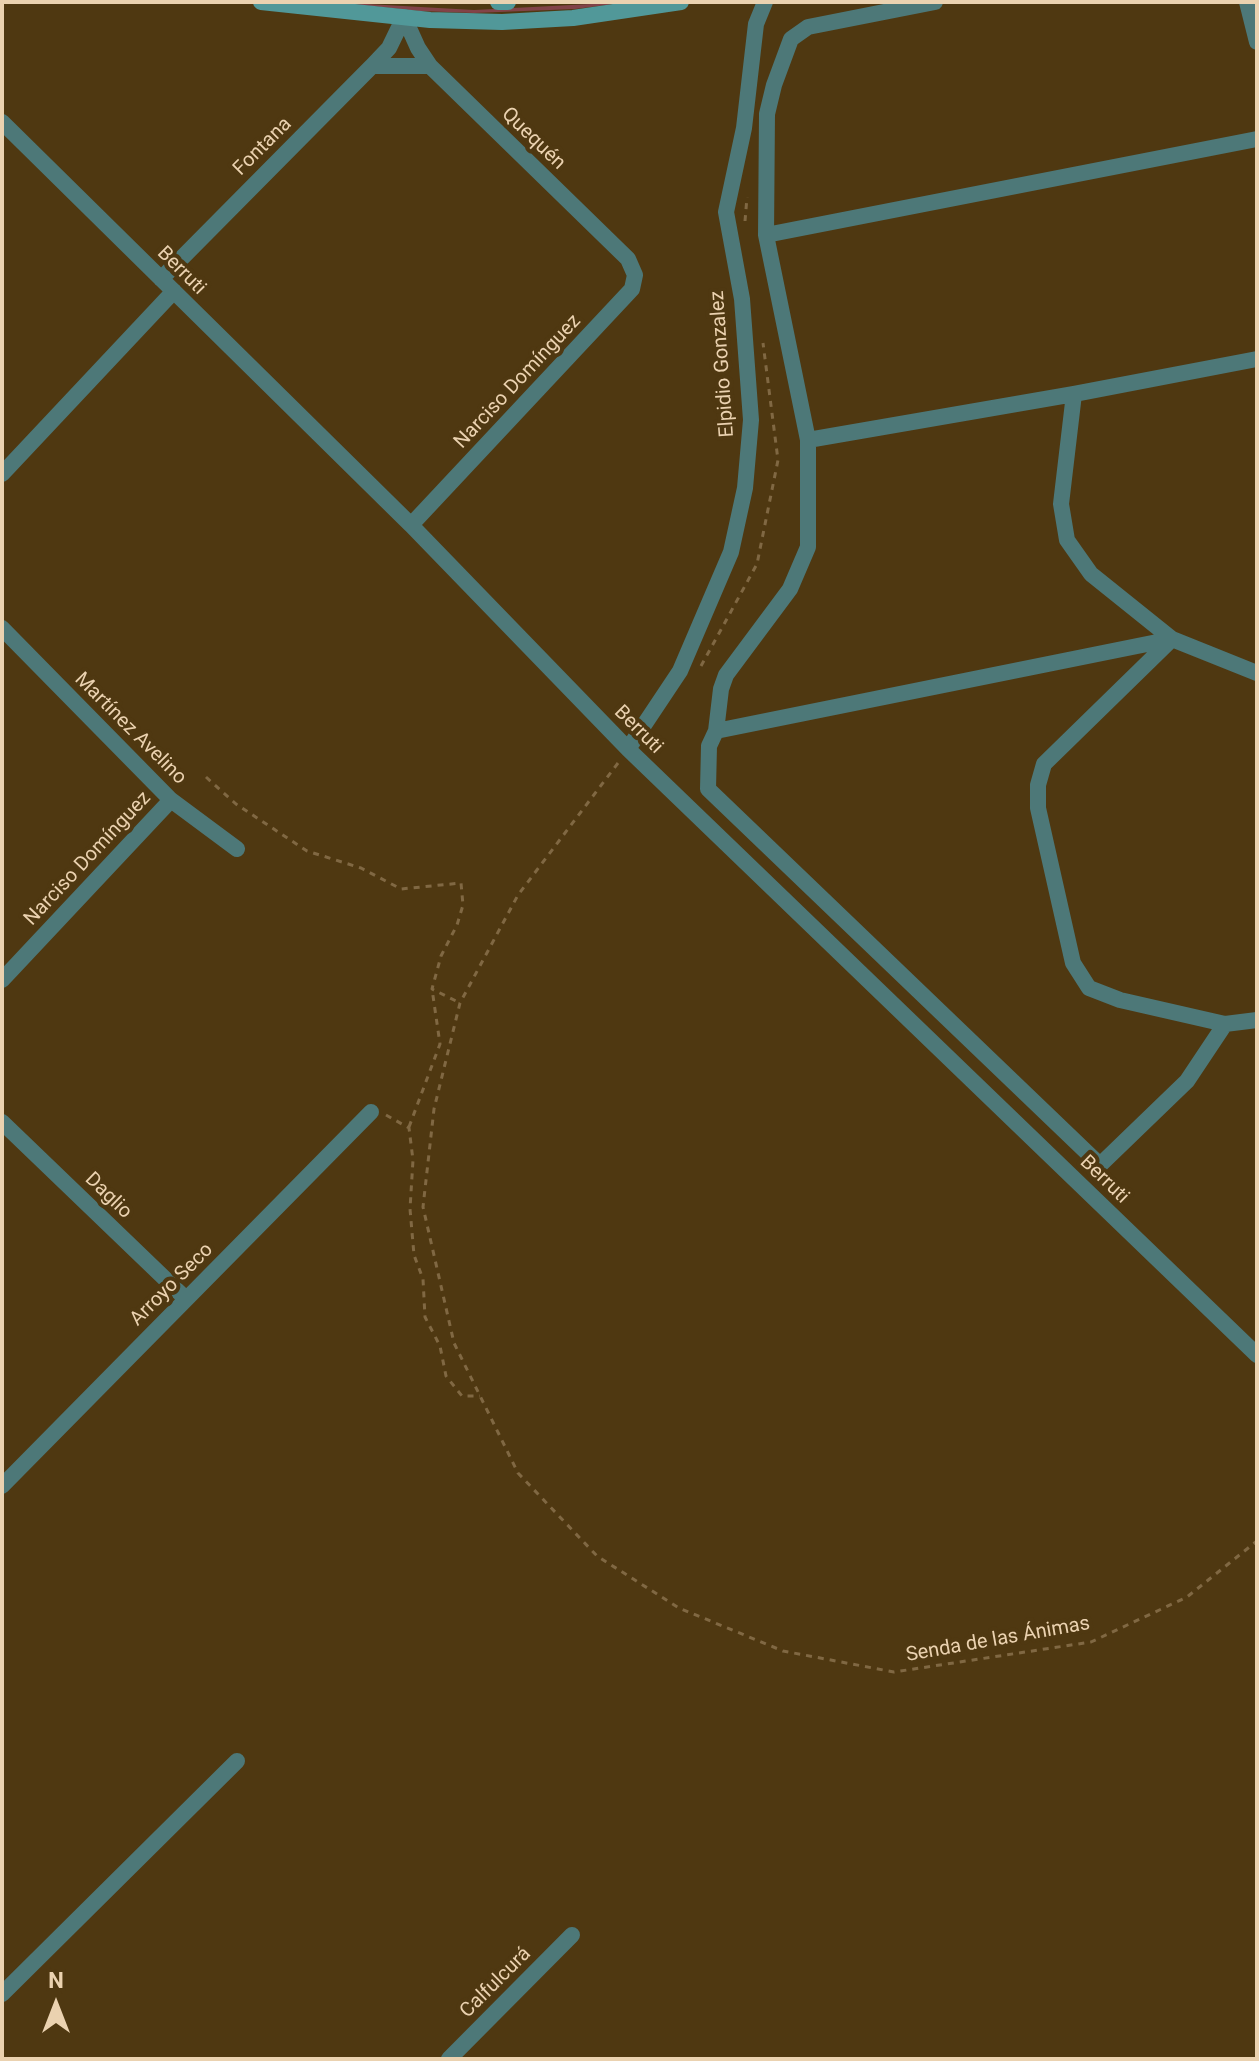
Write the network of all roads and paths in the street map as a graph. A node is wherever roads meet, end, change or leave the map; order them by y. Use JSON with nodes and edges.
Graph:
{"nodes":[{"id":1,"x":261,"y":2,"type":"edge"},
{"id":2,"x":498,"y":2,"type":"edge"},
{"id":3,"x":508,"y":2,"type":"edge"},
{"id":4,"x":681,"y":2,"type":"edge"},
{"id":5,"x":765,"y":2,"type":"edge"},
{"id":6,"x":935,"y":2,"type":"edge"},
{"id":7,"x":1247,"y":2,"type":"edge"},
{"id":8,"x":404,"y":17,"type":"junction"},
{"id":9,"x":1257,"y":42,"type":"edge"},
{"id":10,"x":372,"y":66,"type":"junction"},
{"id":11,"x":430,"y":66,"type":"junction"},
{"id":12,"x":2,"y":122,"type":"edge"},
{"id":13,"x":1257,"y":139,"type":"edge"},
{"id":14,"x":766,"y":235,"type":"junction"},
{"id":15,"x":628,"y":259,"type":"joint"},
{"id":16,"x":161,"y":279,"type":"junction"},
{"id":17,"x":174,"y":291,"type":"junction"},
{"id":18,"x":1257,"y":359,"type":"edge"},
{"id":19,"x":1074,"y":394,"type":"junction"},
{"id":20,"x":808,"y":440,"type":"junction"},
{"id":21,"x":2,"y":474,"type":"edge"},
{"id":22,"x":411,"y":525,"type":"junction"},
{"id":23,"x":2,"y":628,"type":"edge"},
{"id":24,"x":1172,"y":639,"type":"junction"},
{"id":25,"x":1257,"y":673,"type":"edge"},
{"id":26,"x":716,"y":731,"type":"junction"},
{"id":27,"x":628,"y":749,"type":"junction"},
{"id":28,"x":206,"y":777,"type":"dead end"},
{"id":29,"x":171,"y":800,"type":"junction"},
{"id":30,"x":237,"y":849,"type":"dead end"},
{"id":31,"x":2,"y":980,"type":"edge"},
{"id":32,"x":432,"y":989,"type":"junction"},
{"id":33,"x":460,"y":1003,"type":"junction"},
{"id":34,"x":1257,"y":1020,"type":"edge"},
{"id":35,"x":1225,"y":1024,"type":"junction"},
{"id":36,"x":371,"y":1112,"type":"joint"},
{"id":37,"x":2,"y":1122,"type":"edge"},
{"id":38,"x":409,"y":1128,"type":"junction"},
{"id":39,"x":186,"y":1299,"type":"junction"},
{"id":40,"x":1257,"y":1355,"type":"edge"},
{"id":41,"x":480,"y":1396,"type":"junction"},
{"id":42,"x":2,"y":1486,"type":"edge"},
{"id":43,"x":1257,"y":1541,"type":"edge"},
{"id":44,"x":237,"y":1761,"type":"dead end"},
{"id":45,"x":572,"y":1935,"type":"dead end"},
{"id":46,"x":2,"y":1994,"type":"edge"},
{"id":47,"x":449,"y":2059,"type":"edge"}],
"edges":[{"from":1,"to":8,"type":"main road"},
{"from":2,"to":3,"type":"main road"},
{"from":4,"to":8,"type":"main road"},
{"from":5,"to":27,"type":"street","name":"Elpidio Gonzalez"},
{"from":6,"to":14,"type":"street"},
{"from":7,"to":9,"type":"street"},
{"from":8,"to":10,"type":"street","name":"Fontana"},
{"from":8,"to":11,"type":"street","name":"Quequén"},
{"from":10,"to":11,"type":"street"},
{"from":10,"to":16,"type":"street","name":"Fontana"},
{"from":11,"to":15,"type":"street","name":"Quequén"},
{"from":12,"to":16,"type":"street","name":"Berruti"},
{"from":13,"to":14,"type":"street"},
{"from":14,"to":20,"type":"street"},
{"from":15,"to":22,"type":"street","name":"Narciso Domínguez"},
{"from":16,"to":17,"type":"street","name":"Berruti"},
{"from":17,"to":21,"type":"street"},
{"from":17,"to":22,"type":"street","name":"Berruti"},
{"from":18,"to":19,"type":"street"},
{"from":19,"to":20,"type":"street"},
{"from":19,"to":24,"type":"street"},
{"from":20,"to":26,"type":"street"},
{"from":22,"to":27,"type":"street","name":"Berruti"},
{"from":23,"to":29,"type":"street","name":"Martínez Avelino"},
{"from":24,"to":25,"type":"street"},
{"from":24,"to":26,"type":"street"},
{"from":24,"to":35,"type":"street"},
{"from":26,"to":35,"type":"street"},
{"from":27,"to":33,"type":"path","name":"Senda de las Ánimas"},
{"from":27,"to":40,"type":"street","name":"Berruti"},
{"from":28,"to":32,"type":"path"},
{"from":29,"to":30,"type":"street","name":"Martínez Avelino"},
{"from":29,"to":31,"type":"street","name":"Narciso Domínguez"},
{"from":32,"to":33,"type":"path"},
{"from":32,"to":38,"type":"path"},
{"from":33,"to":41,"type":"path","name":"Senda de las Ánimas"},
{"from":34,"to":35,"type":"street"},
{"from":36,"to":38,"type":"path"},
{"from":36,"to":39,"type":"street","name":"Arroyo Seco"},
{"from":37,"to":39,"type":"street","name":"Daglio"},
{"from":38,"to":41,"type":"path"},
{"from":39,"to":42,"type":"street","name":"Arroyo Seco"},
{"from":41,"to":43,"type":"path","name":"Senda de las Ánimas"},
{"from":44,"to":46,"type":"street"},
{"from":45,"to":47,"type":"street","name":"Calfulcurá"}]}
